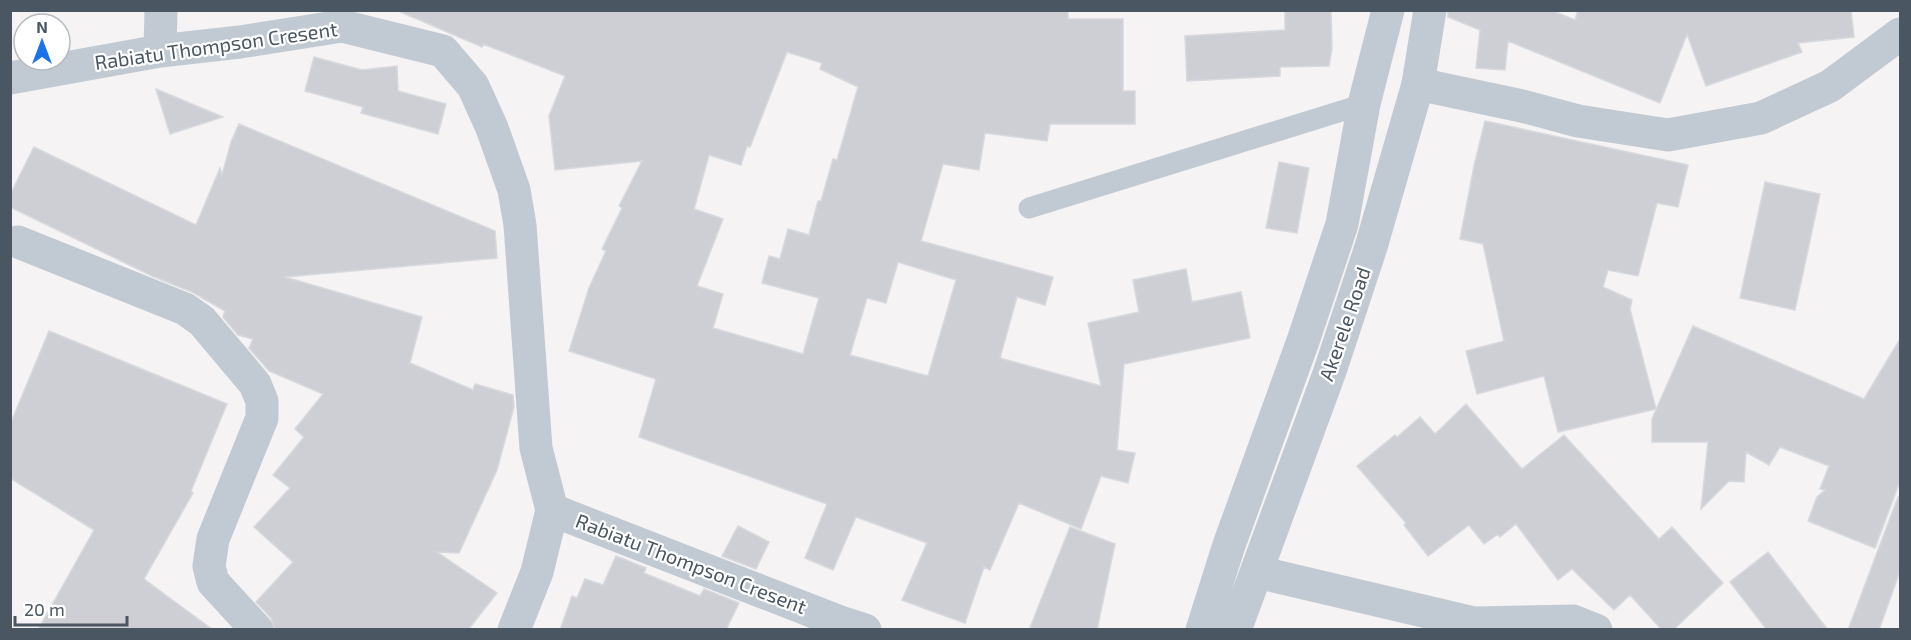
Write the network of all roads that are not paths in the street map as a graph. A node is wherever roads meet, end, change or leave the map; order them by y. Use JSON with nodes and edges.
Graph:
{"nodes":[{"id":1,"x":161,"y":10,"type":"edge"},
{"id":2,"x":1388,"y":10,"type":"edge"},
{"id":3,"x":1430,"y":10,"type":"edge"},
{"id":4,"x":1900,"y":34,"type":"edge"},
{"id":5,"x":160,"y":51,"type":"junction"},
{"id":6,"x":10,"y":78,"type":"edge"},
{"id":7,"x":1418,"y":84,"type":"junction"},
{"id":8,"x":1364,"y":104,"type":"junction"},
{"id":9,"x":1029,"y":208,"type":"dead end"},
{"id":10,"x":18,"y":242,"type":"dead end"},
{"id":11,"x":552,"y":510,"type":"junction"},
{"id":12,"x":1257,"y":572,"type":"junction"},
{"id":13,"x":1473,"y":626,"type":"edge"},
{"id":14,"x":257,"y":630,"type":"edge"},
{"id":15,"x":514,"y":630,"type":"edge"},
{"id":16,"x":865,"y":630,"type":"edge"},
{"id":17,"x":1202,"y":630,"type":"edge"},
{"id":18,"x":1235,"y":630,"type":"edge"},
{"id":19,"x":1596,"y":630,"type":"edge"}],
"edges":[{"from":1,"to":5,"type":"street"},
{"from":2,"to":8,"type":"street"},
{"from":3,"to":7,"type":"street","name":"Akerele Road"},
{"from":4,"to":7,"type":"street"},
{"from":5,"to":6,"type":"street","name":"Rabiatu Thompson Cresent"},
{"from":5,"to":11,"type":"street","name":"Rabiatu Thompson Cresent"},
{"from":7,"to":12,"type":"street","name":"Akerele Road"},
{"from":8,"to":9,"type":"lane"},
{"from":8,"to":17,"type":"street"},
{"from":10,"to":14,"type":"street"},
{"from":11,"to":15,"type":"street","name":"Rabiatu Thompson Cresent"},
{"from":11,"to":16,"type":"street","name":"Rabiatu Thompson Cresent"},
{"from":12,"to":13,"type":"street"},
{"from":12,"to":18,"type":"street","name":"Akerele Road"},
{"from":13,"to":19,"type":"street"}]}
